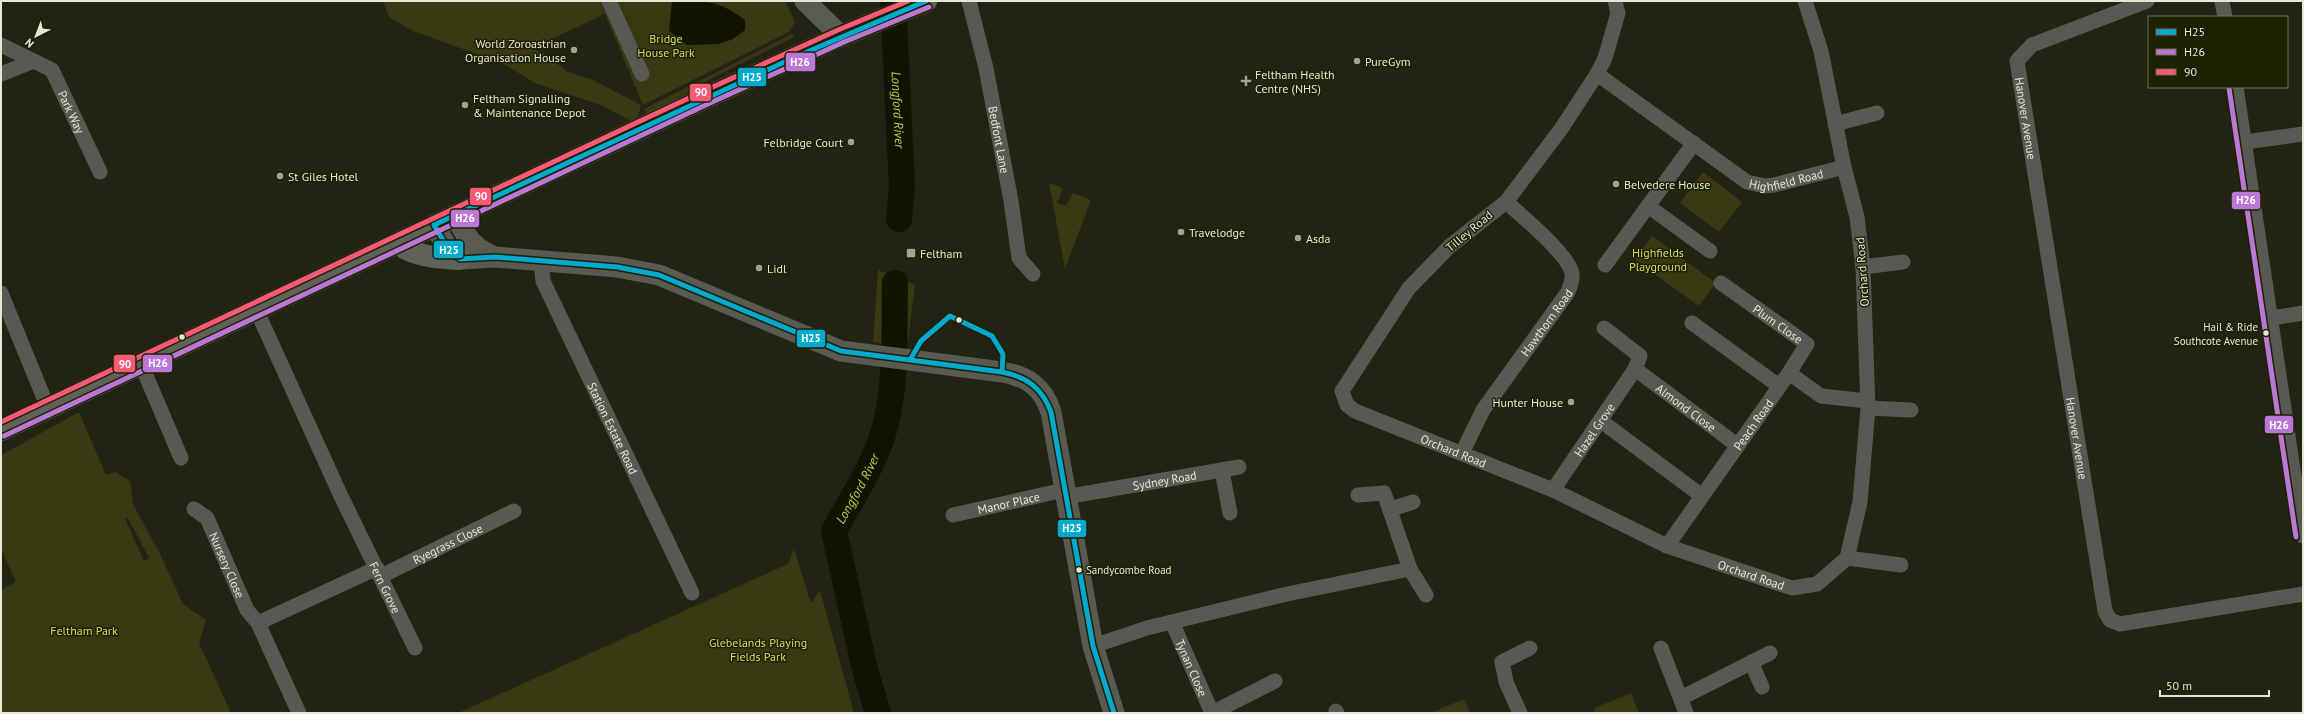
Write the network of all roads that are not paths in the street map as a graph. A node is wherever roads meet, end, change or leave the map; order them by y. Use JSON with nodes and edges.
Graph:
{"nodes":[{"id":1,"x":609,"y":1,"type":"edge"},
{"id":2,"x":805,"y":1,"type":"edge"},
{"id":3,"x":969,"y":1,"type":"edge"},
{"id":4,"x":1616,"y":1,"type":"edge"},
{"id":5,"x":1805,"y":1,"type":"edge"},
{"id":6,"x":2147,"y":1,"type":"edge"},
{"id":7,"x":2222,"y":1,"type":"edge"},
{"id":8,"x":917,"y":5,"type":"edge"},
{"id":9,"x":2224,"y":16,"type":"edge"},
{"id":10,"x":841,"y":36,"type":"junction"},
{"id":11,"x":1,"y":45,"type":"edge"},
{"id":12,"x":34,"y":61,"type":"junction"},
{"id":13,"x":1,"y":74,"type":"edge"},
{"id":14,"x":642,"y":74,"type":"dead end"},
{"id":15,"x":1597,"y":74,"type":"junction"},
{"id":16,"x":2236,"y":88,"type":"edge"},
{"id":17,"x":1877,"y":114,"type":"dead end"},
{"id":18,"x":1835,"y":124,"type":"junction"},
{"id":19,"x":2303,"y":134,"type":"edge"},
{"id":20,"x":2244,"y":142,"type":"junction"},
{"id":21,"x":1694,"y":143,"type":"junction"},
{"id":22,"x":1844,"y":167,"type":"junction"},
{"id":23,"x":100,"y":172,"type":"dead end"},
{"id":24,"x":1506,"y":202,"type":"junction"},
{"id":25,"x":1648,"y":206,"type":"junction"},
{"id":26,"x":455,"y":215,"type":"junction"},
{"id":27,"x":434,"y":225,"type":"junction"},
{"id":28,"x":402,"y":241,"type":"junction"},
{"id":29,"x":1710,"y":251,"type":"dead end"},
{"id":30,"x":496,"y":257,"type":"junction"},
{"id":31,"x":460,"y":259,"type":"junction"},
{"id":32,"x":540,"y":261,"type":"junction"},
{"id":33,"x":1903,"y":262,"type":"dead end"},
{"id":34,"x":1605,"y":265,"type":"dead end"},
{"id":35,"x":1863,"y":267,"type":"junction"},
{"id":36,"x":1033,"y":274,"type":"dead end"},
{"id":37,"x":1722,"y":283,"type":"dead end"},
{"id":38,"x":1,"y":292,"type":"edge"},
{"id":39,"x":256,"y":309,"type":"junction"},
{"id":40,"x":2303,"y":313,"type":"edge"},
{"id":41,"x":2272,"y":318,"type":"junction"},
{"id":42,"x":1692,"y":323,"type":"dead end"},
{"id":43,"x":1604,"y":328,"type":"dead end"},
{"id":44,"x":141,"y":364,"type":"junction"},
{"id":45,"x":1636,"y":369,"type":"junction"},
{"id":46,"x":1789,"y":373,"type":"junction"},
{"id":47,"x":1779,"y":386,"type":"junction"},
{"id":48,"x":1342,"y":391,"type":"joint"},
{"id":49,"x":1868,"y":405,"type":"junction"},
{"id":50,"x":48,"y":408,"type":"junction"},
{"id":51,"x":1911,"y":410,"type":"dead end"},
{"id":52,"x":1601,"y":421,"type":"junction"},
{"id":53,"x":1,"y":430,"type":"edge"},
{"id":54,"x":1737,"y":445,"type":"junction"},
{"id":55,"x":1462,"y":453,"type":"junction"},
{"id":56,"x":181,"y":458,"type":"dead end"},
{"id":57,"x":1239,"y":467,"type":"dead end"},
{"id":58,"x":1222,"y":471,"type":"junction"},
{"id":59,"x":1553,"y":490,"type":"junction"},
{"id":60,"x":1065,"y":493,"type":"junction"},
{"id":61,"x":1358,"y":496,"type":"dead end"},
{"id":62,"x":1702,"y":496,"type":"junction"},
{"id":63,"x":1413,"y":502,"type":"dead end"},
{"id":64,"x":194,"y":509,"type":"dead end"},
{"id":65,"x":1391,"y":509,"type":"junction"},
{"id":66,"x":514,"y":511,"type":"dead end"},
{"id":67,"x":1230,"y":513,"type":"dead end"},
{"id":68,"x":953,"y":515,"type":"dead end"},
{"id":69,"x":2303,"y":536,"type":"edge"},
{"id":70,"x":1667,"y":546,"type":"junction"},
{"id":71,"x":1847,"y":558,"type":"junction"},
{"id":72,"x":1901,"y":565,"type":"dead end"},
{"id":73,"x":1410,"y":569,"type":"junction"},
{"id":74,"x":379,"y":572,"type":"junction"},
{"id":75,"x":692,"y":593,"type":"dead end"},
{"id":76,"x":2303,"y":594,"type":"edge"},
{"id":77,"x":1426,"y":595,"type":"dead end"},
{"id":78,"x":1172,"y":622,"type":"junction"},
{"id":79,"x":258,"y":623,"type":"junction"},
{"id":80,"x":1093,"y":646,"type":"junction"},
{"id":81,"x":415,"y":648,"type":"dead end"},
{"id":82,"x":1530,"y":648,"type":"dead end"},
{"id":83,"x":1660,"y":648,"type":"dead end"},
{"id":84,"x":1770,"y":653,"type":"dead end"},
{"id":85,"x":1752,"y":662,"type":"junction"},
{"id":86,"x":1275,"y":681,"type":"dead end"},
{"id":87,"x":1762,"y":686,"type":"dead end"},
{"id":88,"x":1681,"y":698,"type":"junction"},
{"id":89,"x":299,"y":713,"type":"edge"},
{"id":90,"x":1114,"y":713,"type":"edge"},
{"id":91,"x":1212,"y":713,"type":"edge"},
{"id":92,"x":1520,"y":713,"type":"edge"},
{"id":93,"x":1686,"y":713,"type":"edge"}],
"edges":[{"from":1,"to":14,"type":"street"},
{"from":2,"to":10,"type":"main road"},
{"from":3,"to":36,"type":"street","name":"Bedfont Lane"},
{"from":4,"to":15,"type":"street"},
{"from":5,"to":18,"type":"street"},
{"from":6,"to":76,"type":"street","name":"Hanover Avenue"},
{"from":7,"to":9,"type":"street"},
{"from":8,"to":10,"type":"main road"},
{"from":10,"to":26,"type":"main road"},
{"from":11,"to":12,"type":"street","name":"Park Way"},
{"from":12,"to":13,"type":"street"},
{"from":12,"to":23,"type":"street","name":"Park Way"},
{"from":15,"to":21,"type":"street","name":"Highfield Road"},
{"from":15,"to":24,"type":"street","name":"Tilley Road"},
{"from":16,"to":20,"type":"street"},
{"from":17,"to":18,"type":"street"},
{"from":18,"to":22,"type":"street"},
{"from":19,"to":20,"type":"street"},
{"from":20,"to":41,"type":"street"},
{"from":21,"to":22,"type":"street","name":"Highfield Road"},
{"from":21,"to":25,"type":"street"},
{"from":22,"to":35,"type":"street","name":"Orchard Road"},
{"from":24,"to":48,"type":"street","name":"Tilley Road"},
{"from":24,"to":55,"type":"street","name":"Hawthorn Road"},
{"from":25,"to":29,"type":"street"},
{"from":25,"to":34,"type":"street"},
{"from":26,"to":27,"type":"main road"},
{"from":26,"to":30,"type":"main road"},
{"from":27,"to":28,"type":"main road"},
{"from":27,"to":31,"type":"main road"},
{"from":28,"to":31,"type":"main road"},
{"from":28,"to":39,"type":"main road"},
{"from":30,"to":31,"type":"main road"},
{"from":30,"to":32,"type":"main road"},
{"from":32,"to":60,"type":"main road"},
{"from":32,"to":75,"type":"street","name":"Station Estate Road"},
{"from":33,"to":35,"type":"street"},
{"from":35,"to":49,"type":"street","name":"Orchard Road"},
{"from":37,"to":46,"type":"street","name":"Plum Close"},
{"from":38,"to":50,"type":"street"},
{"from":39,"to":44,"type":"main road"},
{"from":39,"to":74,"type":"street","name":"Fern Grove"},
{"from":40,"to":41,"type":"street"},
{"from":41,"to":69,"type":"street"},
{"from":42,"to":47,"type":"street"},
{"from":43,"to":45,"type":"street"},
{"from":44,"to":50,"type":"main road"},
{"from":44,"to":56,"type":"street"},
{"from":45,"to":52,"type":"street","name":"Hazel Grove"},
{"from":45,"to":54,"type":"street","name":"Almond Close"},
{"from":46,"to":47,"type":"street","name":"Peach Road"},
{"from":46,"to":49,"type":"street"},
{"from":47,"to":54,"type":"street","name":"Peach Road"},
{"from":48,"to":55,"type":"street","name":"Orchard Road"},
{"from":49,"to":51,"type":"street"},
{"from":49,"to":71,"type":"street","name":"Orchard Road"},
{"from":50,"to":53,"type":"main road"},
{"from":52,"to":59,"type":"street","name":"Hazel Grove"},
{"from":52,"to":62,"type":"street"},
{"from":54,"to":62,"type":"street","name":"Peach Road"},
{"from":55,"to":59,"type":"street","name":"Orchard Road"},
{"from":57,"to":58,"type":"street","name":"Sydney Road"},
{"from":58,"to":60,"type":"street","name":"Sydney Road"},
{"from":58,"to":67,"type":"street"},
{"from":59,"to":70,"type":"street","name":"Orchard Road"},
{"from":60,"to":68,"type":"street","name":"Manor Place"},
{"from":60,"to":80,"type":"main road"},
{"from":61,"to":65,"type":"street"},
{"from":62,"to":70,"type":"street","name":"Peach Road"},
{"from":63,"to":65,"type":"street"},
{"from":64,"to":79,"type":"street","name":"Nursery Close"},
{"from":65,"to":73,"type":"street"},
{"from":66,"to":74,"type":"street","name":"Ryegrass Close"},
{"from":70,"to":71,"type":"street","name":"Orchard Road"},
{"from":71,"to":72,"type":"street"},
{"from":73,"to":77,"type":"street"},
{"from":73,"to":78,"type":"street"},
{"from":74,"to":79,"type":"street"},
{"from":74,"to":81,"type":"street","name":"Fern Grove"},
{"from":78,"to":80,"type":"street"},
{"from":78,"to":91,"type":"street","name":"Tynan Close"},
{"from":79,"to":89,"type":"street","name":"Nursery Close"},
{"from":80,"to":90,"type":"main road"},
{"from":82,"to":92,"type":"street"},
{"from":83,"to":88,"type":"street"},
{"from":84,"to":85,"type":"street"},
{"from":85,"to":87,"type":"street"},
{"from":85,"to":88,"type":"street"},
{"from":86,"to":91,"type":"street","name":"Tynan Close"},
{"from":88,"to":93,"type":"street"}]}
